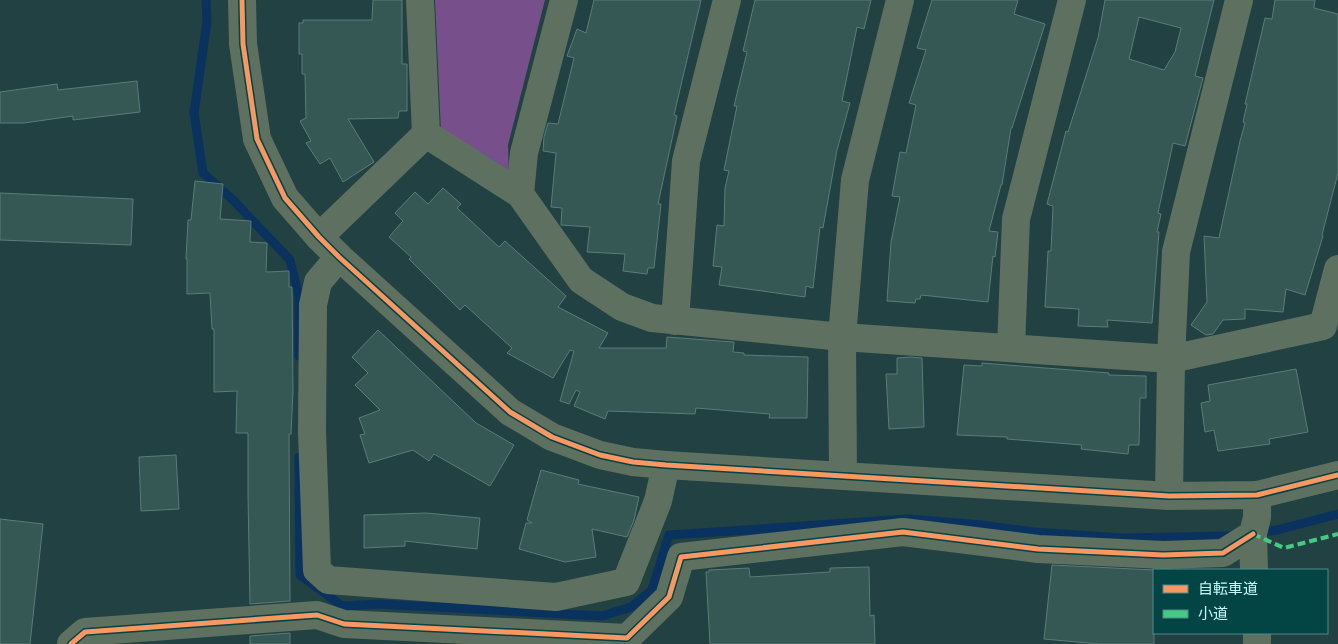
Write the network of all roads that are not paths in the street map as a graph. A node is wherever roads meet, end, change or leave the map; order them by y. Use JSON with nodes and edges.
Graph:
{"nodes":[{"id":1,"x":242,"y":0,"type":"edge"},
{"id":2,"x":420,"y":0,"type":"edge"},
{"id":3,"x":564,"y":0,"type":"edge"},
{"id":4,"x":727,"y":0,"type":"edge"},
{"id":5,"x":900,"y":0,"type":"edge"},
{"id":6,"x":1072,"y":0,"type":"edge"},
{"id":7,"x":1238,"y":0,"type":"edge"},
{"id":8,"x":426,"y":134,"type":"junction"},
{"id":9,"x":520,"y":194,"type":"junction"},
{"id":10,"x":319,"y":238,"type":"junction"},
{"id":11,"x":339,"y":258,"type":"junction"},
{"id":12,"x":1338,"y":269,"type":"edge"},
{"id":13,"x":675,"y":321,"type":"junction"},
{"id":14,"x":842,"y":337,"type":"junction"},
{"id":15,"x":1011,"y":348,"type":"junction"},
{"id":16,"x":1171,"y":359,"type":"junction"},
{"id":17,"x":666,"y":465,"type":"junction"},
{"id":18,"x":1338,"y":475,"type":"edge"},
{"id":19,"x":843,"y":476,"type":"junction"},
{"id":20,"x":1169,"y":496,"type":"junction"},
{"id":21,"x":1255,"y":515,"type":"junction"},
{"id":22,"x":1254,"y":569,"type":"edge"},
{"id":23,"x":328,"y":580,"type":"junction"},
{"id":24,"x":317,"y":610,"type":"junction"},
{"id":25,"x":206,"y":633,"type":"edge"},
{"id":26,"x":344,"y":634,"type":"edge"},
{"id":27,"x":480,"y":637,"type":"edge"},
{"id":28,"x":627,"y":641,"type":"edge"},
{"id":29,"x":72,"y":644,"type":"edge"}],
"edges":[{"from":1,"to":10,"type":"street"},
{"from":2,"to":8,"type":"street"},
{"from":3,"to":9,"type":"street"},
{"from":4,"to":13,"type":"street"},
{"from":5,"to":14,"type":"street"},
{"from":6,"to":15,"type":"street"},
{"from":7,"to":16,"type":"street"},
{"from":8,"to":9,"type":"street"},
{"from":8,"to":10,"type":"street"},
{"from":9,"to":13,"type":"street"},
{"from":10,"to":11,"type":"street"},
{"from":11,"to":17,"type":"street"},
{"from":11,"to":23,"type":"street"},
{"from":12,"to":16,"type":"street"},
{"from":13,"to":14,"type":"street"},
{"from":14,"to":15,"type":"street"},
{"from":14,"to":19,"type":"street"},
{"from":15,"to":16,"type":"street"},
{"from":16,"to":20,"type":"street"},
{"from":17,"to":19,"type":"street"},
{"from":17,"to":23,"type":"street"},
{"from":18,"to":21,"type":"street"},
{"from":19,"to":20,"type":"street"},
{"from":20,"to":21,"type":"street"},
{"from":21,"to":22,"type":"street"},
{"from":21,"to":28,"type":"street"},
{"from":23,"to":24,"type":"street"},
{"from":24,"to":25,"type":"street"},
{"from":24,"to":26,"type":"street"},
{"from":25,"to":29,"type":"street"},
{"from":26,"to":27,"type":"street"},
{"from":27,"to":28,"type":"street"}]}
